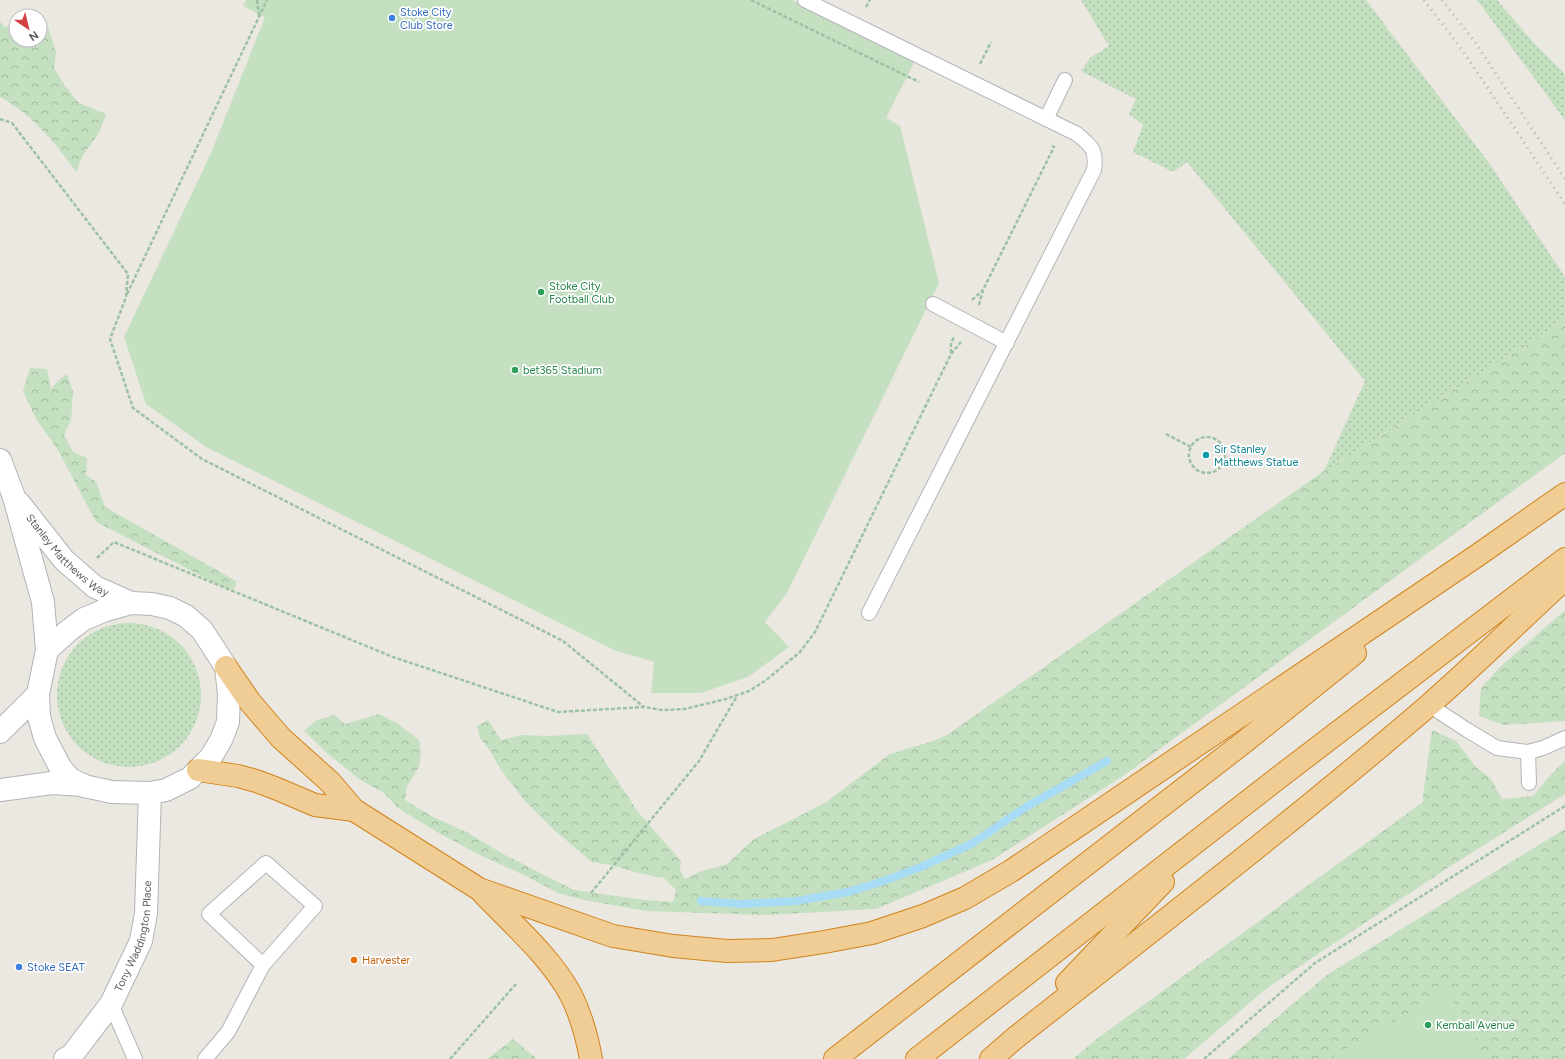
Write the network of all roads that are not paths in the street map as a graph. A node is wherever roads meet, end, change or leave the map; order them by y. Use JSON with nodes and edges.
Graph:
{"nodes":[{"id":1,"x":805,"y":0,"type":"edge"},
{"id":2,"x":1065,"y":80,"type":"dead end"},
{"id":3,"x":1046,"y":119,"type":"junction"},
{"id":4,"x":933,"y":304,"type":"dead end"},
{"id":5,"x":1007,"y":343,"type":"junction"},
{"id":6,"x":0,"y":460,"type":"edge"},
{"id":7,"x":1565,"y":494,"type":"edge"},
{"id":8,"x":14,"y":496,"type":"junction"},
{"id":9,"x":1478,"y":555,"type":"junction"},
{"id":10,"x":1565,"y":559,"type":"edge"},
{"id":11,"x":1565,"y":578,"type":"edge"},
{"id":12,"x":131,"y":603,"type":"junction"},
{"id":13,"x":869,"y":613,"type":"dead end"},
{"id":14,"x":47,"y":650,"type":"junction"},
{"id":15,"x":226,"y":667,"type":"junction"},
{"id":16,"x":38,"y":694,"type":"junction"},
{"id":17,"x":1429,"y":705,"type":"junction"},
{"id":18,"x":0,"y":732,"type":"edge"},
{"id":19,"x":1565,"y":738,"type":"edge"},
{"id":20,"x":1528,"y":752,"type":"junction"},
{"id":21,"x":198,"y":770,"type":"junction"},
{"id":22,"x":1529,"y":783,"type":"dead end"},
{"id":23,"x":84,"y":786,"type":"junction"},
{"id":24,"x":0,"y":790,"type":"edge"},
{"id":25,"x":150,"y":793,"type":"junction"},
{"id":26,"x":354,"y":810,"type":"junction"},
{"id":27,"x":1214,"y":829,"type":"junction"},
{"id":28,"x":479,"y":889,"type":"junction"},
{"id":29,"x":263,"y":965,"type":"junction"},
{"id":30,"x":111,"y":1004,"type":"junction"},
{"id":31,"x":1015,"y":1038,"type":"junction"},
{"id":32,"x":73,"y":1058,"type":"edge"},
{"id":33,"x":135,"y":1059,"type":"edge"},
{"id":34,"x":205,"y":1059,"type":"edge"},
{"id":35,"x":591,"y":1059,"type":"edge"},
{"id":36,"x":835,"y":1059,"type":"edge"},
{"id":37,"x":917,"y":1059,"type":"edge"},
{"id":38,"x":992,"y":1059,"type":"edge"}],
"edges":[{"from":1,"to":3,"type":"lane"},
{"from":2,"to":3,"type":"lane"},
{"from":3,"to":5,"type":"lane"},
{"from":4,"to":5,"type":"lane"},
{"from":5,"to":13,"type":"lane"},
{"from":6,"to":8,"type":"main road","name":"Stanley Matthews Way"},
{"from":7,"to":9,"type":"highway"},
{"from":8,"to":12,"type":"main road","name":"Stanley Matthews Way"},
{"from":8,"to":14,"type":"main road","name":"Stanley Matthews Way"},
{"from":9,"to":28,"type":"highway"},
{"from":9,"to":36,"type":"highway"},
{"from":10,"to":27,"type":"highway"},
{"from":11,"to":17,"type":"highway"},
{"from":12,"to":14,"type":"main road"},
{"from":12,"to":15,"type":"main road"},
{"from":14,"to":16,"type":"main road","name":"Stanley Matthews Way"},
{"from":15,"to":21,"type":"main road"},
{"from":15,"to":26,"type":"highway"},
{"from":16,"to":18,"type":"main road"},
{"from":16,"to":23,"type":"main road","name":"Stanley Matthews Way"},
{"from":17,"to":20,"type":"lane"},
{"from":17,"to":31,"type":"highway"},
{"from":19,"to":20,"type":"lane"},
{"from":20,"to":22,"type":"lane"},
{"from":21,"to":25,"type":"main road"},
{"from":21,"to":26,"type":"highway"},
{"from":23,"to":24,"type":"main road"},
{"from":23,"to":25,"type":"main road"},
{"from":25,"to":30,"type":"main road","name":"Tony Waddington Place"},
{"from":26,"to":28,"type":"highway"},
{"from":27,"to":31,"type":"highway"},
{"from":27,"to":37,"type":"highway"},
{"from":28,"to":35,"type":"highway"},
{"from":29,"to":29,"type":"lane"},
{"from":29,"to":34,"type":"lane"},
{"from":30,"to":32,"type":"main road","name":"Tony Waddington Place"},
{"from":30,"to":33,"type":"lane"},
{"from":31,"to":38,"type":"highway"}]}
